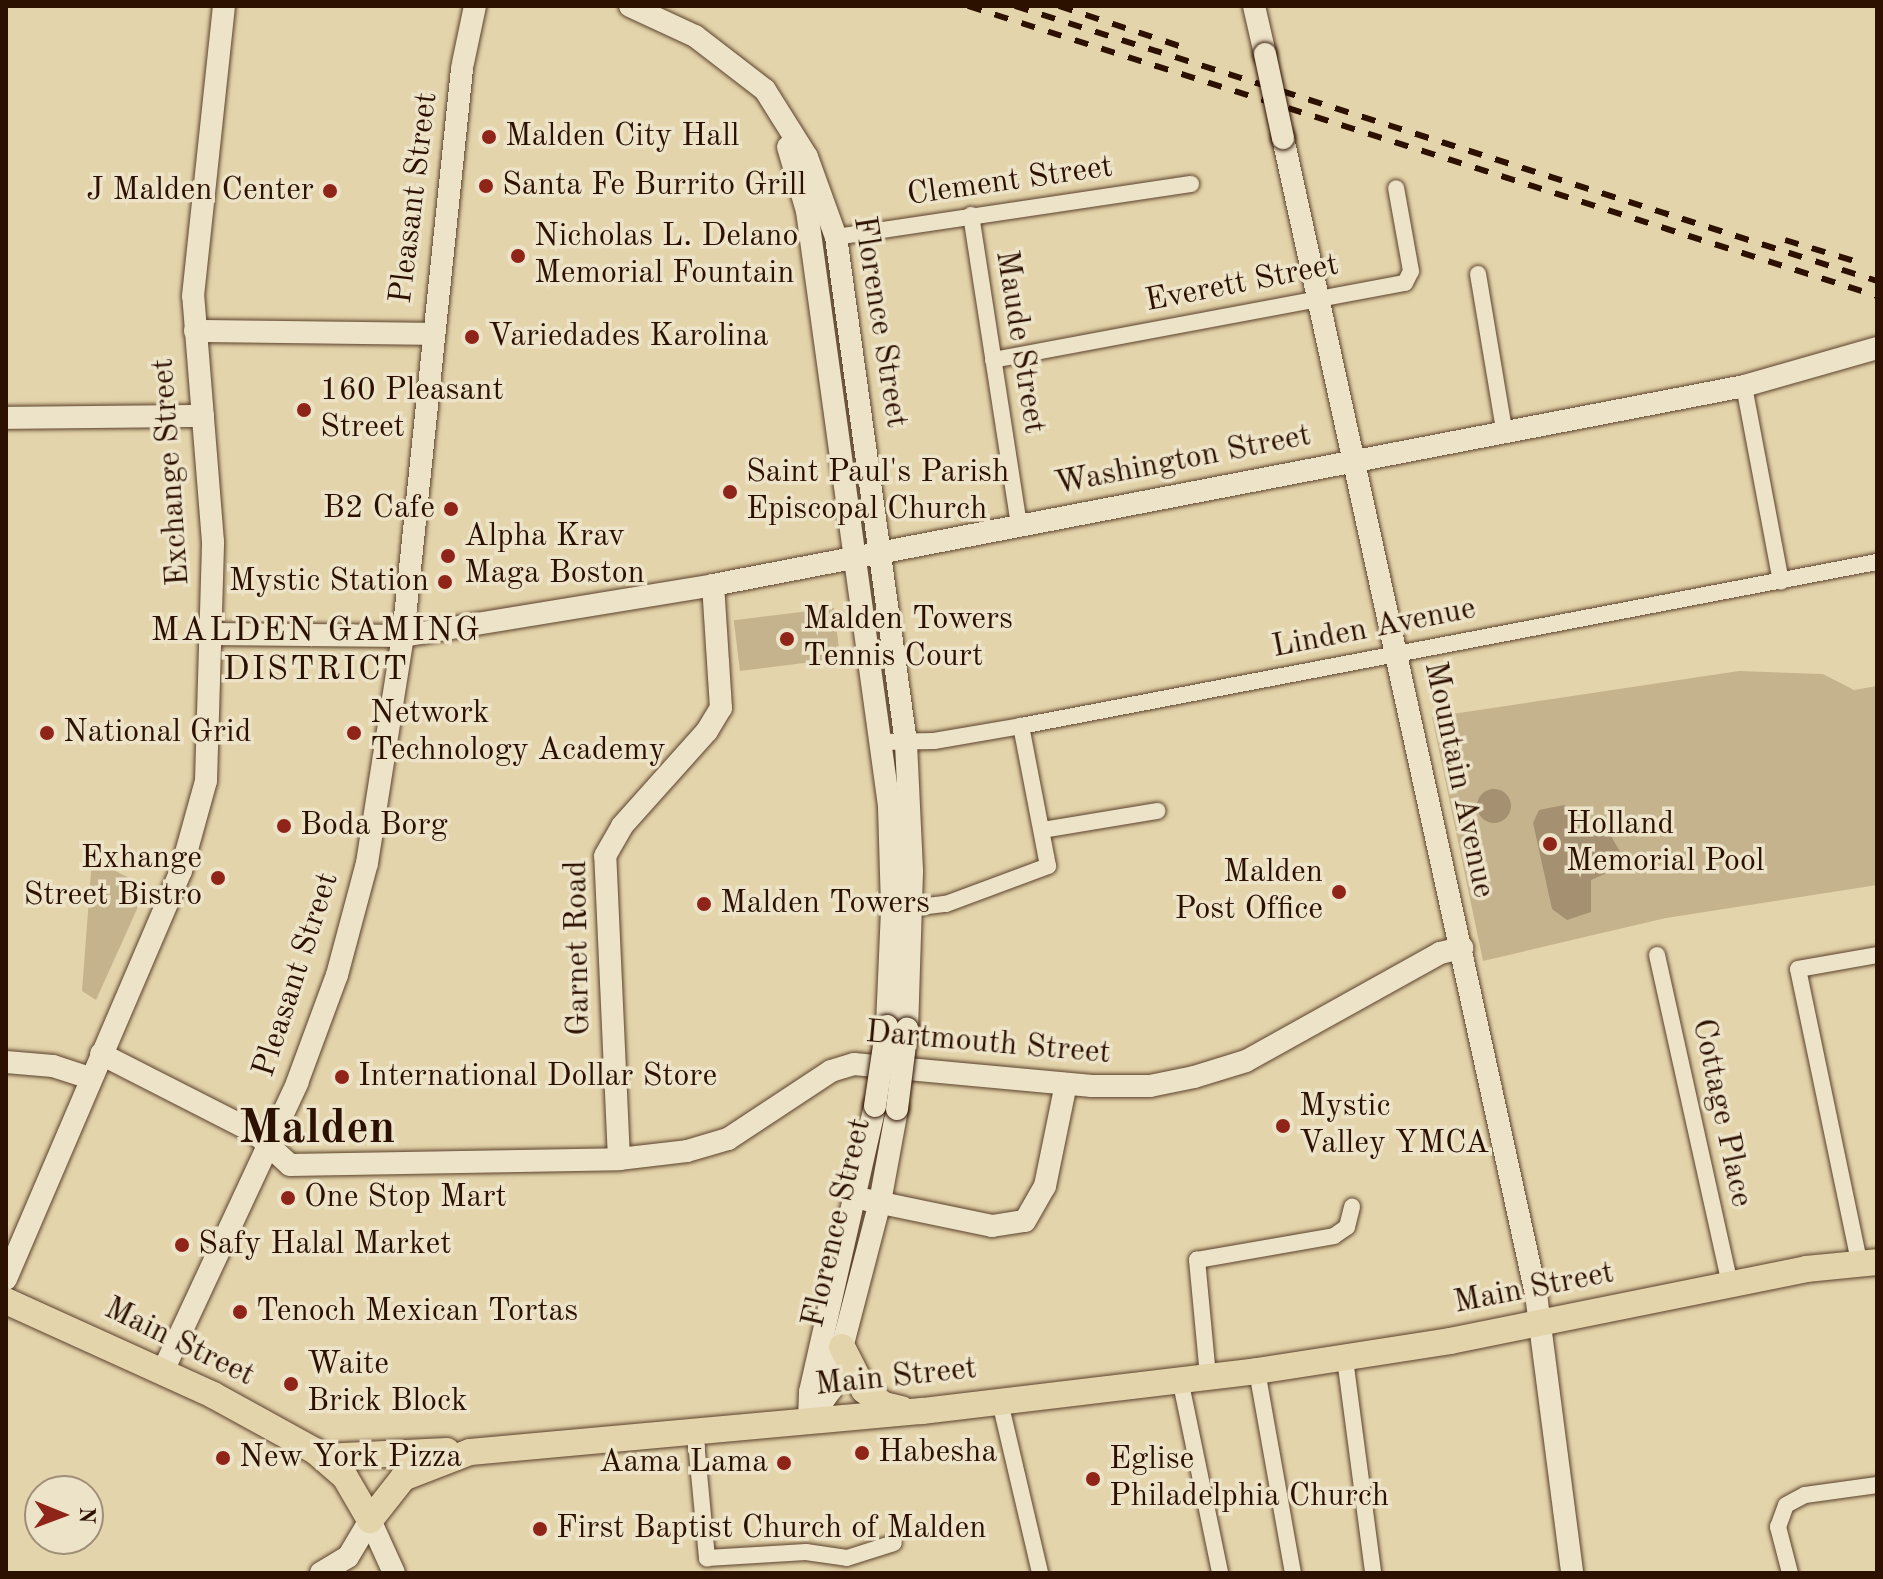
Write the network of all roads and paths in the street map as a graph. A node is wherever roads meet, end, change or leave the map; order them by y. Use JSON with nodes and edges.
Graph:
{"nodes":[{"id":1,"x":224,"y":6,"type":"edge"},
{"id":2,"x":475,"y":6,"type":"edge"},
{"id":3,"x":630,"y":6,"type":"edge"},
{"id":4,"x":1254,"y":6,"type":"edge"},
{"id":5,"x":734,"y":66,"type":"junction"},
{"id":6,"x":1191,"y":184,"type":"dead end"},
{"id":7,"x":1396,"y":188,"type":"dead end"},
{"id":8,"x":971,"y":215,"type":"junction"},
{"id":9,"x":836,"y":237,"type":"junction"},
{"id":10,"x":1478,"y":274,"type":"dead end"},
{"id":11,"x":1319,"y":297,"type":"junction"},
{"id":12,"x":847,"y":303,"type":"junction"},
{"id":13,"x":819,"y":307,"type":"junction"},
{"id":14,"x":195,"y":331,"type":"junction"},
{"id":15,"x":431,"y":334,"type":"junction"},
{"id":16,"x":1877,"y":348,"type":"edge"},
{"id":17,"x":993,"y":360,"type":"junction"},
{"id":18,"x":1744,"y":386,"type":"junction"},
{"id":19,"x":203,"y":416,"type":"junction"},
{"id":20,"x":6,"y":418,"type":"edge"},
{"id":21,"x":1504,"y":430,"type":"junction"},
{"id":22,"x":1356,"y":460,"type":"junction"},
{"id":23,"x":1019,"y":525,"type":"junction"},
{"id":24,"x":881,"y":552,"type":"junction"},
{"id":25,"x":855,"y":558,"type":"junction"},
{"id":26,"x":1877,"y":562,"type":"edge"},
{"id":27,"x":1781,"y":582,"type":"junction"},
{"id":28,"x":713,"y":585,"type":"junction"},
{"id":29,"x":212,"y":634,"type":"junction"},
{"id":30,"x":403,"y":636,"type":"junction"},
{"id":31,"x":1397,"y":654,"type":"junction"},
{"id":32,"x":1021,"y":726,"type":"junction"},
{"id":33,"x":881,"y":742,"type":"junction"},
{"id":34,"x":906,"y":743,"type":"junction"},
{"id":35,"x":1157,"y":811,"type":"dead end"},
{"id":36,"x":1042,"y":830,"type":"junction"},
{"id":37,"x":911,"y":908,"type":"junction"},
{"id":38,"x":1462,"y":948,"type":"junction"},
{"id":39,"x":1657,"y":955,"type":"dead end"},
{"id":40,"x":1877,"y":955,"type":"edge"},
{"id":41,"x":897,"y":1027,"type":"junction"},
{"id":42,"x":101,"y":1054,"type":"junction"},
{"id":43,"x":6,"y":1062,"type":"edge"},
{"id":44,"x":91,"y":1078,"type":"junction"},
{"id":45,"x":1066,"y":1084,"type":"junction"},
{"id":46,"x":270,"y":1145,"type":"junction"},
{"id":47,"x":619,"y":1159,"type":"junction"},
{"id":48,"x":869,"y":1200,"type":"junction"},
{"id":49,"x":1352,"y":1207,"type":"dead end"},
{"id":50,"x":1868,"y":1262,"type":"edge"},
{"id":51,"x":6,"y":1279,"type":"edge"},
{"id":52,"x":1730,"y":1283,"type":"junction"},
{"id":53,"x":6,"y":1301,"type":"edge"},
{"id":54,"x":1540,"y":1323,"type":"junction"},
{"id":55,"x":842,"y":1347,"type":"junction"},
{"id":56,"x":1345,"y":1359,"type":"junction"},
{"id":57,"x":163,"y":1371,"type":"junction"},
{"id":58,"x":1257,"y":1371,"type":"junction"},
{"id":59,"x":1208,"y":1376,"type":"junction"},
{"id":60,"x":1180,"y":1379,"type":"junction"},
{"id":61,"x":1000,"y":1402,"type":"junction"},
{"id":62,"x":922,"y":1411,"type":"junction"},
{"id":63,"x":809,"y":1421,"type":"junction"},
{"id":64,"x":695,"y":1431,"type":"junction"},
{"id":65,"x":470,"y":1452,"type":"junction"},
{"id":66,"x":324,"y":1457,"type":"junction"},
{"id":67,"x":1877,"y":1485,"type":"edge"},
{"id":68,"x":370,"y":1520,"type":"junction"},
{"id":69,"x":894,"y":1543,"type":"dead end"},
{"id":70,"x":321,"y":1573,"type":"edge"},
{"id":71,"x":394,"y":1573,"type":"edge"},
{"id":72,"x":1040,"y":1573,"type":"edge"},
{"id":73,"x":1220,"y":1573,"type":"edge"},
{"id":74,"x":1293,"y":1573,"type":"edge"},
{"id":75,"x":1373,"y":1573,"type":"edge"},
{"id":76,"x":1572,"y":1573,"type":"edge"},
{"id":77,"x":1790,"y":1573,"type":"edge"}],
"edges":[{"from":1,"to":14,"type":"street","name":"Exchange Street"},
{"from":2,"to":15,"type":"street","name":"Pleasant Street"},
{"from":3,"to":5,"type":"street","name":"Florence Street"},
{"from":4,"to":11,"type":"street","name":"Mountain Avenue","bridge":true},
{"from":5,"to":9,"type":"street","name":"Florence Street"},
{"from":5,"to":13,"type":"street","name":"Florence Street"},
{"from":6,"to":8,"type":"street","name":"Clement Street"},
{"from":7,"to":11,"type":"street","name":"Everett Street"},
{"from":8,"to":9,"type":"street","name":"Clement Street"},
{"from":8,"to":17,"type":"street","name":"Maude Street"},
{"from":9,"to":12,"type":"street","name":"Florence Street"},
{"from":10,"to":21,"type":"street"},
{"from":11,"to":17,"type":"street","name":"Everett Street"},
{"from":11,"to":22,"type":"street","name":"Mountain Avenue"},
{"from":12,"to":13,"type":"street"},
{"from":12,"to":24,"type":"street","name":"Florence Street"},
{"from":13,"to":25,"type":"street","name":"Florence Street"},
{"from":14,"to":15,"type":"street","name":"Pleasant Street"},
{"from":14,"to":19,"type":"street","name":"Exchange Street"},
{"from":15,"to":30,"type":"street","name":"Pleasant Street"},
{"from":16,"to":18,"type":"street","name":"Washington Street"},
{"from":17,"to":23,"type":"street","name":"Maude Street"},
{"from":18,"to":21,"type":"street","name":"Washington Street"},
{"from":18,"to":27,"type":"street"},
{"from":19,"to":20,"type":"street"},
{"from":19,"to":29,"type":"street","name":"Exchange Street"},
{"from":21,"to":22,"type":"street","name":"Washington Street"},
{"from":22,"to":23,"type":"street","name":"Washington Street"},
{"from":22,"to":31,"type":"street","name":"Mountain Avenue"},
{"from":23,"to":24,"type":"street","name":"Washington Street"},
{"from":24,"to":25,"type":"street","name":"Washington Street"},
{"from":24,"to":34,"type":"street","name":"Florence Street"},
{"from":25,"to":28,"type":"street","name":"Washington Street"},
{"from":25,"to":33,"type":"street","name":"Florence Street"},
{"from":26,"to":27,"type":"street","name":"Linden Avenue"},
{"from":27,"to":31,"type":"street","name":"Linden Avenue"},
{"from":28,"to":30,"type":"street","name":"Washington Street"},
{"from":28,"to":47,"type":"street","name":"Garnet Road"},
{"from":29,"to":30,"type":"street","name":"Washington Street"},
{"from":29,"to":42,"type":"street","name":"Exchange Street"},
{"from":30,"to":46,"type":"street","name":"Pleasant Street"},
{"from":31,"to":32,"type":"street","name":"Linden Avenue"},
{"from":31,"to":38,"type":"street","name":"Mountain Avenue"},
{"from":32,"to":34,"type":"street","name":"Linden Avenue"},
{"from":32,"to":36,"type":"street"},
{"from":33,"to":34,"type":"street","name":"Linden Avenue"},
{"from":33,"to":41,"type":"street","name":"Florence Street"},
{"from":34,"to":37,"type":"street","name":"Florence Street"},
{"from":35,"to":36,"type":"street"},
{"from":36,"to":37,"type":"street"},
{"from":37,"to":41,"type":"street","name":"Florence Street"},
{"from":38,"to":45,"type":"street","name":"Dartmouth Street"},
{"from":38,"to":54,"type":"street","name":"Mountain Avenue"},
{"from":39,"to":52,"type":"street","name":"Cottage Place"},
{"from":40,"to":50,"type":"street"},
{"from":41,"to":48,"type":"street","name":"Florence Street","bridge":true},
{"from":42,"to":44,"type":"street","name":"Exchange Street"},
{"from":42,"to":46,"type":"street","name":"Dartmouth Street"},
{"from":43,"to":44,"type":"street"},
{"from":44,"to":51,"type":"street","name":"Exchange Street"},
{"from":45,"to":47,"type":"street","name":"Dartmouth Street"},
{"from":45,"to":48,"type":"street"},
{"from":46,"to":47,"type":"street","name":"Dartmouth Street"},
{"from":46,"to":57,"type":"street","name":"Pleasant Street"},
{"from":48,"to":55,"type":"street","name":"Florence Street"},
{"from":48,"to":63,"type":"street","name":"Florence Street"},
{"from":49,"to":59,"type":"street"},
{"from":50,"to":52,"type":"main road","name":"Main Street"},
{"from":52,"to":54,"type":"main road","name":"Main Street"},
{"from":53,"to":57,"type":"main road","name":"Main Street"},
{"from":54,"to":56,"type":"main road","name":"Main Street"},
{"from":54,"to":76,"type":"street","name":"Mountain Avenue"},
{"from":55,"to":62,"type":"main road"},
{"from":55,"to":63,"type":"street","name":"Florence Street"},
{"from":56,"to":58,"type":"main road","name":"Main Street"},
{"from":56,"to":75,"type":"street"},
{"from":57,"to":66,"type":"main road","name":"Main Street"},
{"from":58,"to":59,"type":"main road","name":"Main Street"},
{"from":58,"to":74,"type":"street"},
{"from":59,"to":60,"type":"main road","name":"Main Street"},
{"from":60,"to":61,"type":"main road","name":"Main Street"},
{"from":60,"to":73,"type":"street"},
{"from":61,"to":62,"type":"main road","name":"Main Street"},
{"from":61,"to":72,"type":"street"},
{"from":62,"to":63,"type":"main road","name":"Main Street"},
{"from":63,"to":64,"type":"main road","name":"Main Street"},
{"from":64,"to":65,"type":"main road","name":"Main Street"},
{"from":64,"to":69,"type":"street"},
{"from":65,"to":66,"type":"main road"},
{"from":65,"to":68,"type":"main road","name":"Main Street"},
{"from":66,"to":68,"type":"main road","name":"Main Street"},
{"from":67,"to":77,"type":"street"},
{"from":68,"to":70,"type":"street"},
{"from":68,"to":71,"type":"street"}]}
